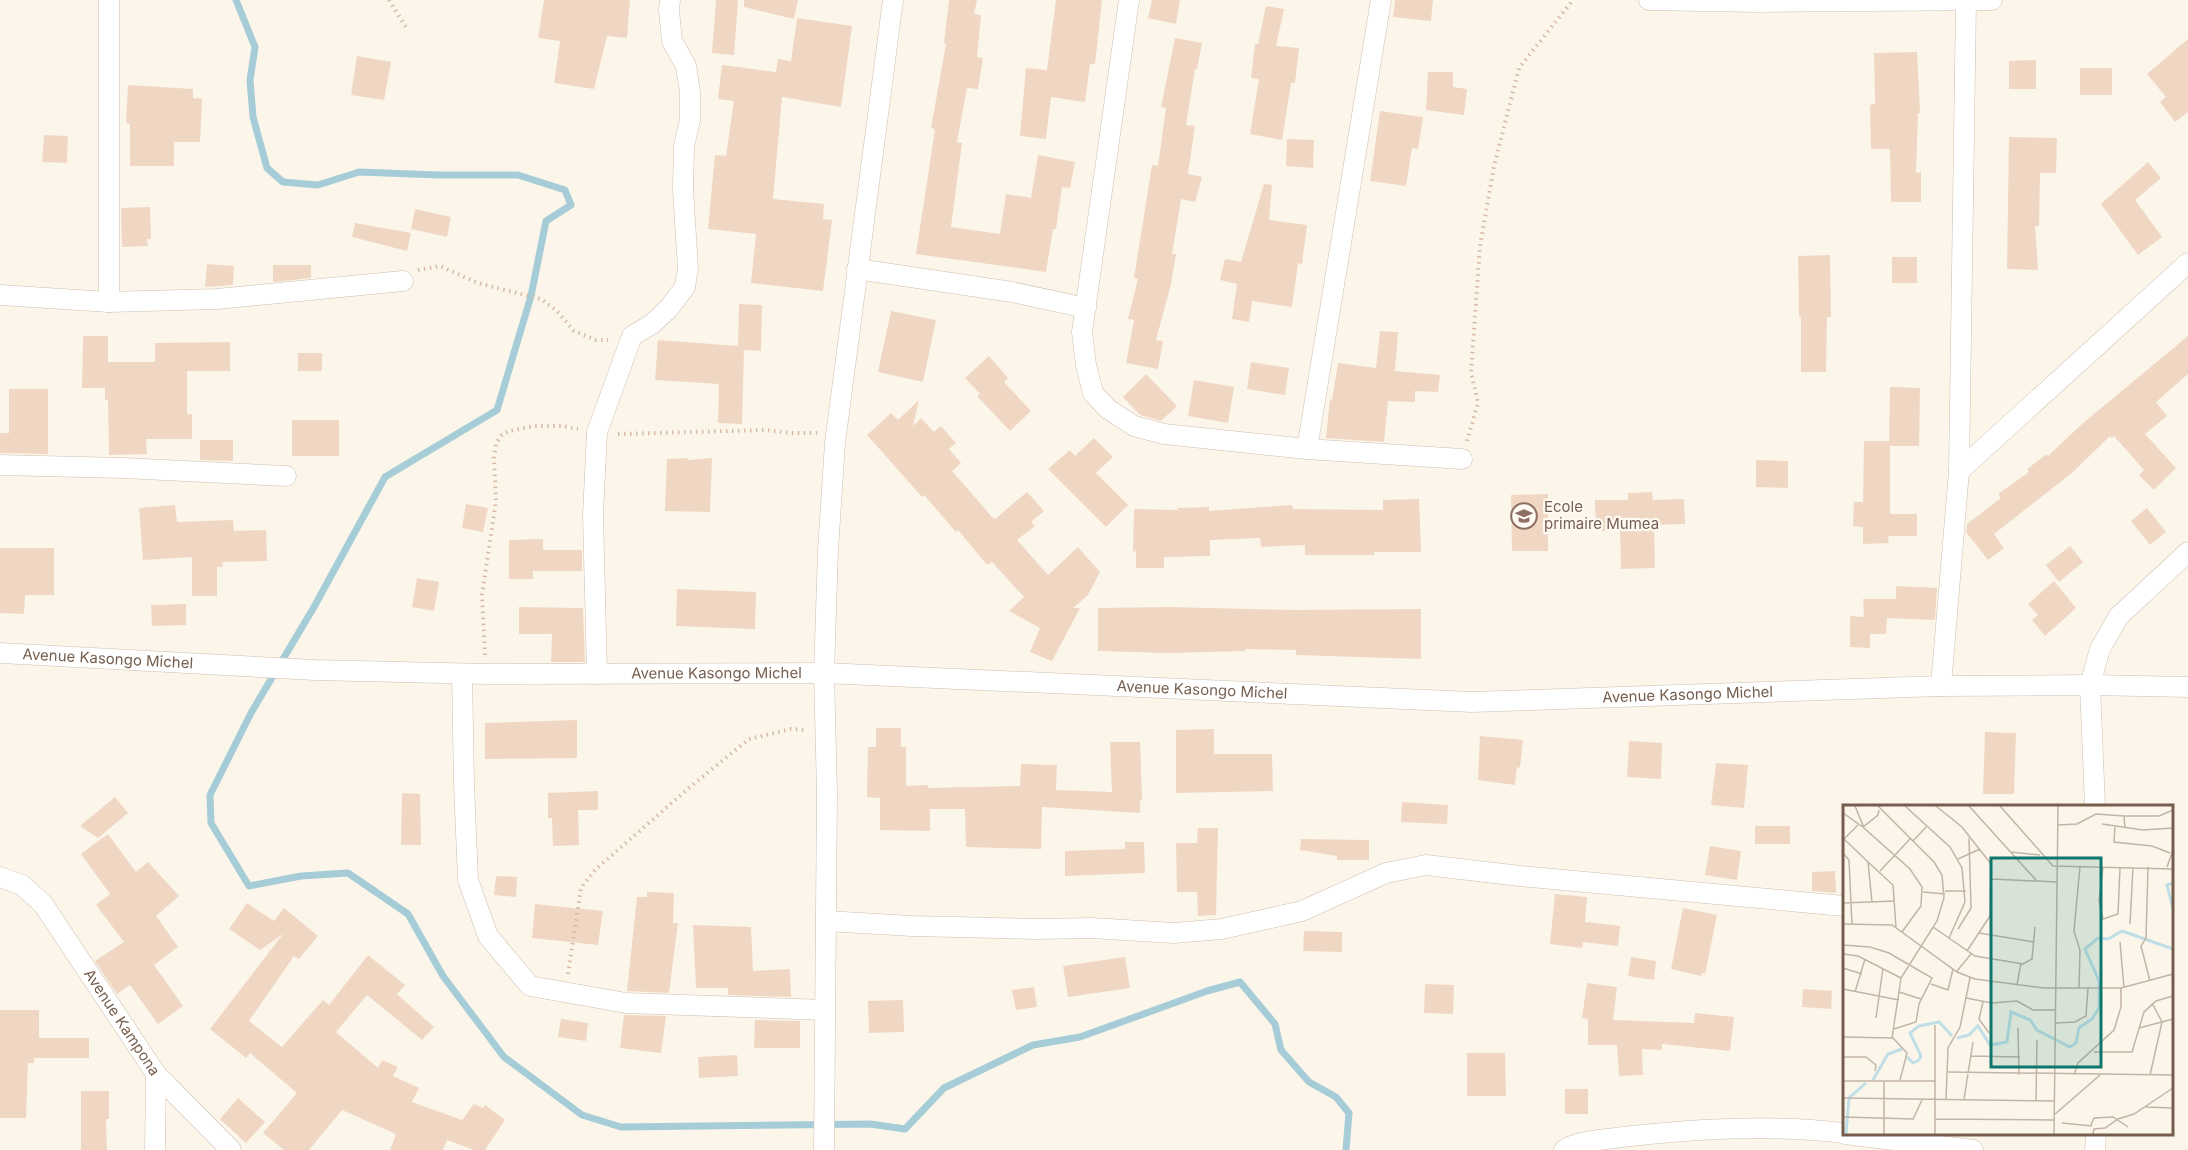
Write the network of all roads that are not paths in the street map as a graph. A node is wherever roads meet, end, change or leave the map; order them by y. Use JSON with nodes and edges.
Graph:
{"nodes":[{"id":1,"x":109,"y":0,"type":"edge"},
{"id":2,"x":670,"y":0,"type":"edge"},
{"id":3,"x":893,"y":0,"type":"edge"},
{"id":4,"x":1129,"y":0,"type":"edge"},
{"id":5,"x":1381,"y":0,"type":"edge"},
{"id":6,"x":1649,"y":0,"type":"edge"},
{"id":7,"x":1992,"y":0,"type":"edge"},
{"id":8,"x":1966,"y":2,"type":"junction"},
{"id":9,"x":2188,"y":263,"type":"edge"},
{"id":10,"x":857,"y":269,"type":"junction"},
{"id":11,"x":403,"y":281,"type":"road end"},
{"id":12,"x":0,"y":295,"type":"edge"},
{"id":13,"x":109,"y":302,"type":"junction"},
{"id":14,"x":1086,"y":308,"type":"junction"},
{"id":15,"x":1307,"y":449,"type":"junction"},
{"id":16,"x":1462,"y":459,"type":"road end"},
{"id":17,"x":0,"y":465,"type":"edge"},
{"id":18,"x":1959,"y":471,"type":"junction"},
{"id":19,"x":286,"y":476,"type":"dead end"},
{"id":20,"x":2188,"y":552,"type":"edge"},
{"id":21,"x":0,"y":653,"type":"edge"},
{"id":22,"x":824,"y":673,"type":"junction"},
{"id":23,"x":462,"y":674,"type":"junction"},
{"id":24,"x":597,"y":674,"type":"junction"},
{"id":25,"x":2090,"y":685,"type":"junction"},
{"id":26,"x":1941,"y":686,"type":"junction"},
{"id":27,"x":2188,"y":687,"type":"edge"},
{"id":28,"x":2095,"y":805,"type":"edge"},
{"id":29,"x":0,"y":877,"type":"edge"},
{"id":30,"x":1843,"y":906,"type":"edge"},
{"id":31,"x":826,"y":921,"type":"junction"},
{"id":32,"x":825,"y":1010,"type":"junction"},
{"id":33,"x":156,"y":1074,"type":"junction"},
{"id":34,"x":1843,"y":1133,"type":"edge"},
{"id":35,"x":1860,"y":1135,"type":"edge"},
{"id":36,"x":2096,"y":1135,"type":"edge"},
{"id":37,"x":824,"y":1143,"type":"edge"},
{"id":38,"x":155,"y":1150,"type":"edge"},
{"id":39,"x":231,"y":1150,"type":"edge"},
{"id":40,"x":1564,"y":1150,"type":"edge"},
{"id":41,"x":1972,"y":1150,"type":"edge"},
{"id":42,"x":2095,"y":1150,"type":"edge"}],
"edges":[{"from":1,"to":13,"type":"street"},
{"from":2,"to":24,"type":"street"},
{"from":3,"to":10,"type":"street"},
{"from":4,"to":14,"type":"street"},
{"from":5,"to":15,"type":"street"},
{"from":6,"to":8,"type":"street"},
{"from":7,"to":8,"type":"street"},
{"from":8,"to":18,"type":"street"},
{"from":9,"to":18,"type":"street"},
{"from":10,"to":14,"type":"street"},
{"from":10,"to":22,"type":"street"},
{"from":11,"to":13,"type":"street"},
{"from":12,"to":13,"type":"street"},
{"from":14,"to":15,"type":"street"},
{"from":15,"to":16,"type":"street"},
{"from":17,"to":19,"type":"street"},
{"from":18,"to":26,"type":"street"},
{"from":20,"to":25,"type":"street"},
{"from":21,"to":23,"type":"street","name":"Avenue Kasongo Michel"},
{"from":22,"to":24,"type":"street","name":"Avenue Kasongo Michel"},
{"from":22,"to":26,"type":"street","name":"Avenue Kasongo Michel"},
{"from":22,"to":31,"type":"street"},
{"from":23,"to":24,"type":"street","name":"Avenue Kasongo Michel"},
{"from":23,"to":32,"type":"street"},
{"from":25,"to":26,"type":"street","name":"Avenue Kasongo Michel"},
{"from":25,"to":27,"type":"street","name":"Avenue Kasongo Michel"},
{"from":25,"to":28,"type":"street"},
{"from":29,"to":33,"type":"street","name":"Avenue Kampona"},
{"from":30,"to":31,"type":"street"},
{"from":31,"to":32,"type":"street"},
{"from":32,"to":37,"type":"street"},
{"from":33,"to":38,"type":"street"},
{"from":33,"to":39,"type":"street","name":"Avenue Kampona"},
{"from":34,"to":40,"type":"street"},
{"from":35,"to":41,"type":"street"},
{"from":36,"to":42,"type":"street"}]}
